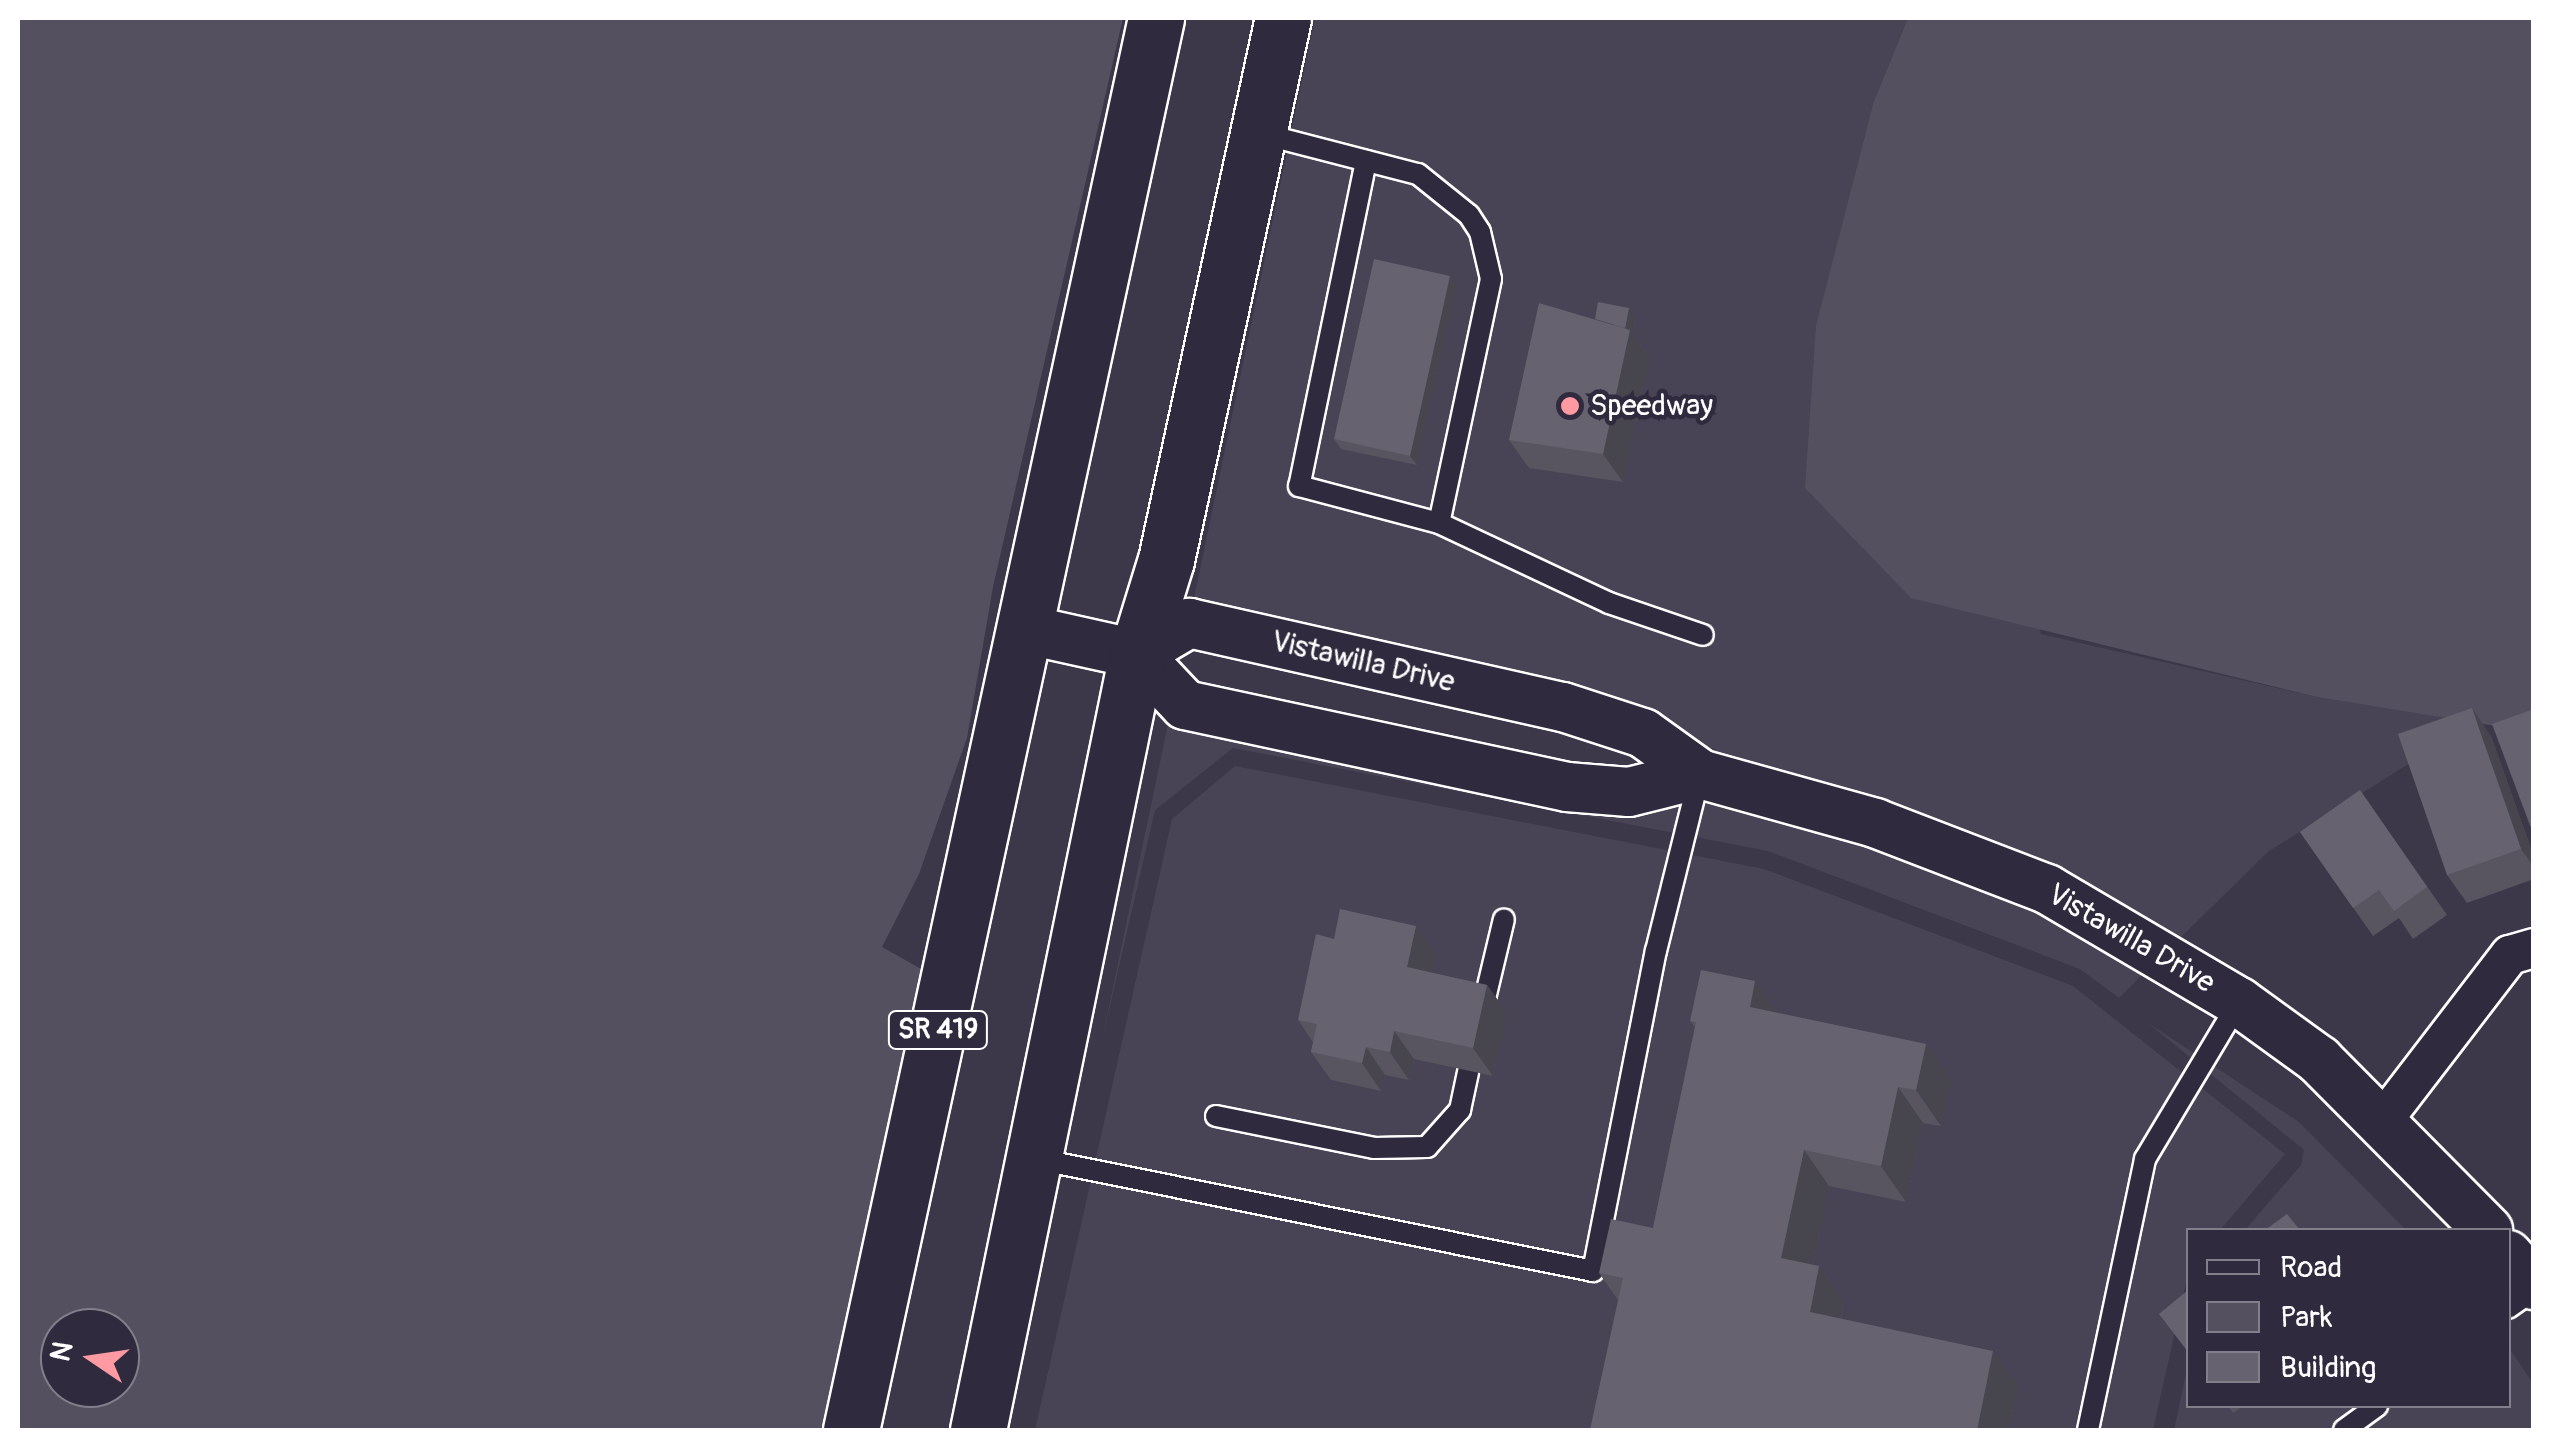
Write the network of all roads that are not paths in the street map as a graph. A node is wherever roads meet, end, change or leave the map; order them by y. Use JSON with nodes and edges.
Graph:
{"nodes":[{"id":1,"x":1156,"y":18,"type":"edge"},
{"id":2,"x":1283,"y":18,"type":"edge"},
{"id":3,"x":1258,"y":133,"type":"junction"},
{"id":4,"x":1366,"y":161,"type":"junction"},
{"id":5,"x":1439,"y":523,"type":"junction"},
{"id":6,"x":1024,"y":629,"type":"junction"},
{"id":7,"x":1703,"y":635,"type":"dead end"},
{"id":8,"x":1137,"y":654,"type":"junction"},
{"id":9,"x":1700,"y":774,"type":"junction"},
{"id":10,"x":1504,"y":919,"type":"dead end"},
{"id":11,"x":2534,"y":948,"type":"edge"},
{"id":12,"x":2239,"y":1002,"type":"junction"},
{"id":13,"x":1483,"y":1007,"type":"edge"},
{"id":14,"x":1468,"y":1071,"type":"edge"},
{"id":15,"x":1216,"y":1116,"type":"dead end"},
{"id":16,"x":2384,"y":1119,"type":"junction"},
{"id":17,"x":1037,"y":1160,"type":"junction"},
{"id":18,"x":2486,"y":1228,"type":"edge"},
{"id":19,"x":2511,"y":1258,"type":"edge"},
{"id":20,"x":2534,"y":1288,"type":"edge"},
{"id":21,"x":2511,"y":1306,"type":"edge"},
{"id":22,"x":2374,"y":1408,"type":"edge"},
{"id":23,"x":851,"y":1430,"type":"edge"},
{"id":24,"x":978,"y":1430,"type":"edge"},
{"id":25,"x":2088,"y":1430,"type":"edge"},
{"id":26,"x":2344,"y":1430,"type":"edge"}],
"edges":[{"from":1,"to":6,"type":"main road","number":"SR 419"},
{"from":2,"to":3,"type":"main road"},
{"from":3,"to":4,"type":"lane"},
{"from":3,"to":8,"type":"main road"},
{"from":4,"to":5,"type":"lane"},
{"from":4,"to":5,"type":"lane"},
{"from":5,"to":7,"type":"lane"},
{"from":6,"to":8,"type":"street"},
{"from":6,"to":23,"type":"main road","number":"SR 419"},
{"from":8,"to":9,"type":"street","name":"Vistawilla Drive"},
{"from":8,"to":9,"type":"street","name":"Vistawilla Drive"},
{"from":8,"to":17,"type":"main road"},
{"from":9,"to":12,"type":"street","name":"Vistawilla Drive"},
{"from":9,"to":17,"type":"lane"},
{"from":10,"to":13,"type":"lane"},
{"from":11,"to":16,"type":"street"},
{"from":12,"to":16,"type":"street","name":"Vistawilla Drive"},
{"from":12,"to":25,"type":"lane"},
{"from":14,"to":15,"type":"lane"},
{"from":16,"to":18,"type":"street","name":"Vistawilla Drive"},
{"from":17,"to":24,"type":"main road"},
{"from":19,"to":20,"type":"street"},
{"from":20,"to":21,"type":"lane"},
{"from":22,"to":26,"type":"lane"}]}
